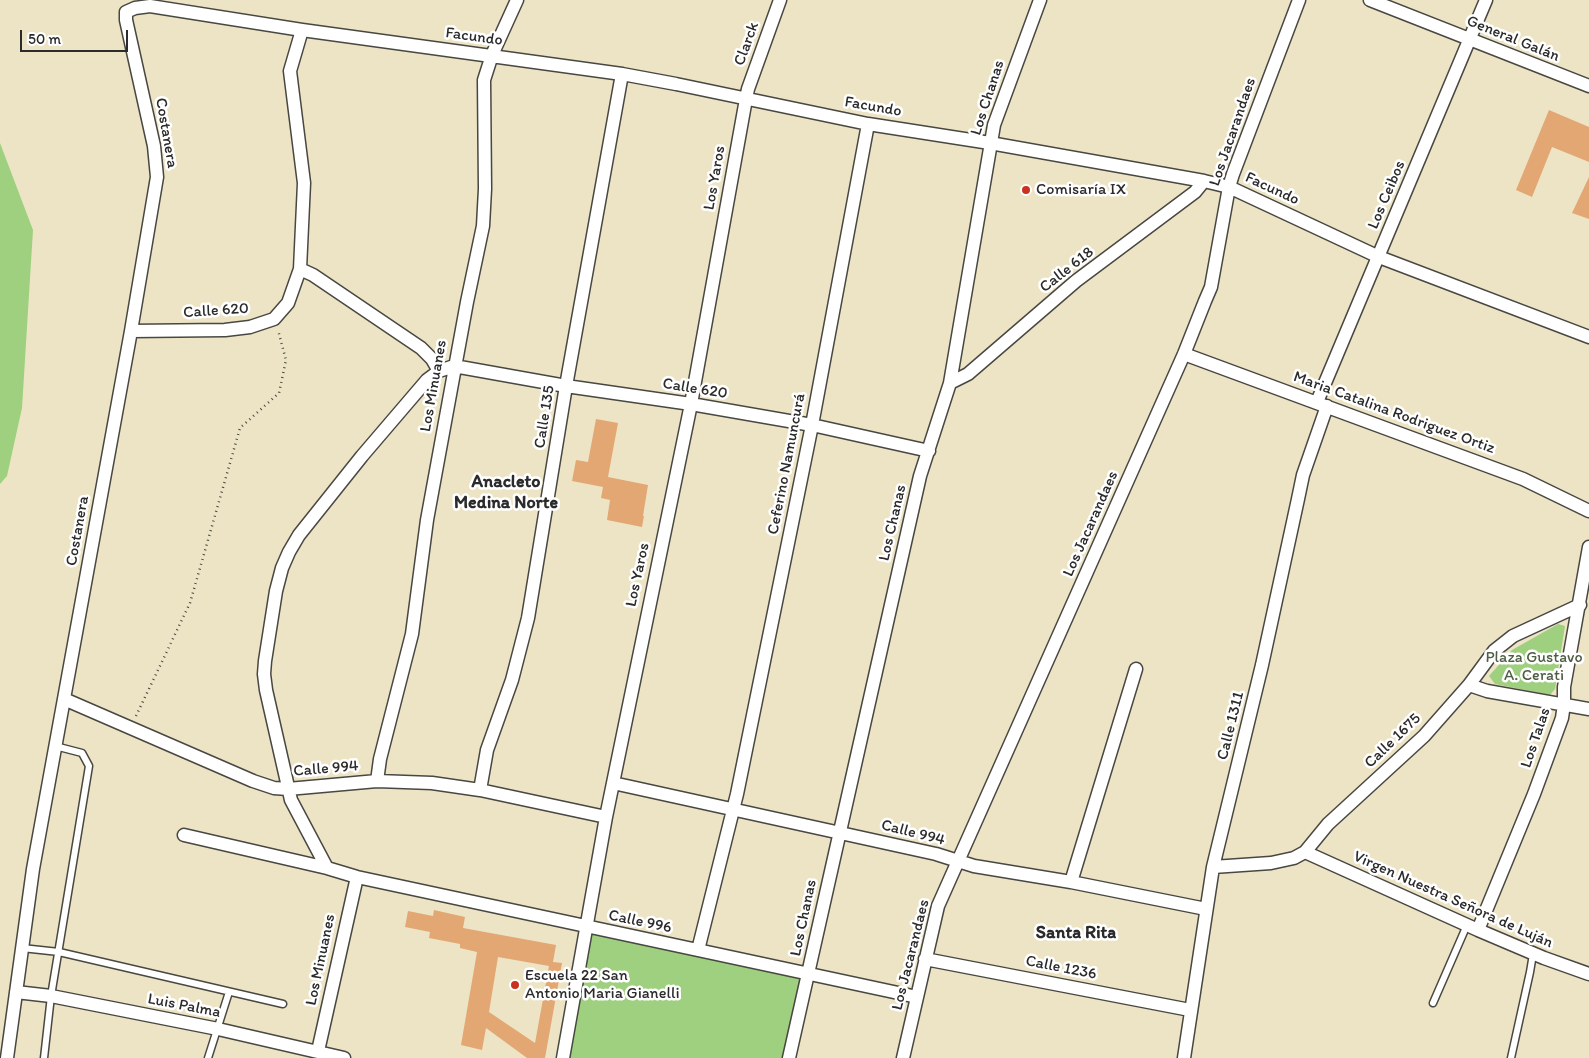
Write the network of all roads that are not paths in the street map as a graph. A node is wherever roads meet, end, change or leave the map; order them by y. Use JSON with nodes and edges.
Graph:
{"nodes":[{"id":1,"x":517,"y":0,"type":"edge"},
{"id":2,"x":780,"y":0,"type":"edge"},
{"id":3,"x":1040,"y":0,"type":"edge"},
{"id":4,"x":1299,"y":0,"type":"edge"},
{"id":5,"x":1370,"y":0,"type":"edge"},
{"id":6,"x":1486,"y":0,"type":"edge"},
{"id":7,"x":151,"y":3,"type":"edge"},
{"id":8,"x":126,"y":12,"type":"joint"},
{"id":9,"x":302,"y":30,"type":"junction"},
{"id":10,"x":1469,"y":39,"type":"junction"},
{"id":11,"x":492,"y":56,"type":"junction"},
{"id":12,"x":622,"y":74,"type":"junction"},
{"id":13,"x":1589,"y":86,"type":"edge"},
{"id":14,"x":746,"y":99,"type":"junction"},
{"id":15,"x":868,"y":124,"type":"junction"},
{"id":16,"x":990,"y":143,"type":"junction"},
{"id":17,"x":1204,"y":181,"type":"junction"},
{"id":18,"x":1229,"y":187,"type":"junction"},
{"id":19,"x":1379,"y":257,"type":"junction"},
{"id":20,"x":300,"y":269,"type":"junction"},
{"id":21,"x":131,"y":331,"type":"junction"},
{"id":22,"x":1589,"y":337,"type":"edge"},
{"id":23,"x":1184,"y":354,"type":"junction"},
{"id":24,"x":454,"y":366,"type":"junction"},
{"id":25,"x":439,"y":371,"type":"junction"},
{"id":26,"x":950,"y":383,"type":"junction"},
{"id":27,"x":566,"y":386,"type":"junction"},
{"id":28,"x":690,"y":404,"type":"junction"},
{"id":29,"x":1322,"y":404,"type":"junction"},
{"id":30,"x":812,"y":426,"type":"junction"},
{"id":31,"x":928,"y":450,"type":"junction"},
{"id":32,"x":1589,"y":511,"type":"edge"},
{"id":33,"x":1589,"y":547,"type":"edge"},
{"id":34,"x":1580,"y":605,"type":"junction"},
{"id":35,"x":1136,"y":669,"type":"dead end"},
{"id":36,"x":1469,"y":685,"type":"junction"},
{"id":37,"x":64,"y":698,"type":"junction"},
{"id":38,"x":1564,"y":704,"type":"junction"},
{"id":39,"x":1589,"y":708,"type":"edge"},
{"id":40,"x":55,"y":746,"type":"junction"},
{"id":41,"x":377,"y":782,"type":"junction"},
{"id":42,"x":613,"y":783,"type":"junction"},
{"id":43,"x":288,"y":789,"type":"junction"},
{"id":44,"x":480,"y":790,"type":"junction"},
{"id":45,"x":734,"y":809,"type":"junction"},
{"id":46,"x":606,"y":817,"type":"junction"},
{"id":47,"x":839,"y":833,"type":"junction"},
{"id":48,"x":184,"y":835,"type":"dead end"},
{"id":49,"x":1305,"y":852,"type":"junction"},
{"id":50,"x":958,"y":862,"type":"junction"},
{"id":51,"x":1213,"y":867,"type":"junction"},
{"id":52,"x":327,"y":868,"type":"junction"},
{"id":53,"x":356,"y":877,"type":"junction"},
{"id":54,"x":1071,"y":882,"type":"junction"},
{"id":55,"x":1206,"y":909,"type":"junction"},
{"id":56,"x":586,"y":927,"type":"junction"},
{"id":57,"x":1473,"y":928,"type":"junction"},
{"id":58,"x":22,"y":948,"type":"junction"},
{"id":59,"x":698,"y":950,"type":"junction"},
{"id":60,"x":59,"y":952,"type":"junction"},
{"id":61,"x":1533,"y":954,"type":"junction"},
{"id":62,"x":925,"y":958,"type":"junction"},
{"id":63,"x":808,"y":974,"type":"junction"},
{"id":64,"x":1589,"y":974,"type":"edge"},
{"id":65,"x":16,"y":992,"type":"junction"},
{"id":66,"x":229,"y":992,"type":"junction"},
{"id":67,"x":51,"y":996,"type":"junction"},
{"id":68,"x":917,"y":997,"type":"junction"},
{"id":69,"x":1433,"y":1003,"type":"dead end"},
{"id":70,"x":283,"y":1004,"type":"dead end"},
{"id":71,"x":1190,"y":1010,"type":"junction"},
{"id":72,"x":218,"y":1029,"type":"junction"},
{"id":73,"x":318,"y":1051,"type":"junction"},
{"id":74,"x":8,"y":1058,"type":"edge"},
{"id":75,"x":44,"y":1058,"type":"edge"},
{"id":76,"x":208,"y":1058,"type":"edge"},
{"id":77,"x":342,"y":1058,"type":"edge"},
{"id":78,"x":563,"y":1058,"type":"edge"},
{"id":79,"x":789,"y":1058,"type":"edge"},
{"id":80,"x":904,"y":1058,"type":"edge"},
{"id":81,"x":1184,"y":1058,"type":"edge"},
{"id":82,"x":1511,"y":1058,"type":"edge"}],
"edges":[{"from":1,"to":11,"type":"street","name":"Los Minuanes"},
{"from":2,"to":14,"type":"street","name":"Clarck"},
{"from":3,"to":16,"type":"street","name":"Los Chanas"},
{"from":4,"to":18,"type":"street","name":"Los Jacarandaes"},
{"from":5,"to":10,"type":"street","name":"General Galán"},
{"from":6,"to":10,"type":"street","name":"Los Ceibos"},
{"from":7,"to":8,"type":"street","name":"Facundo"},
{"from":7,"to":9,"type":"street","name":"Facundo"},
{"from":8,"to":21,"type":"street","name":"Costanera"},
{"from":9,"to":11,"type":"street","name":"Facundo"},
{"from":9,"to":20,"type":"street"},
{"from":10,"to":13,"type":"street","name":"General Galán"},
{"from":10,"to":19,"type":"street","name":"Los Ceibos"},
{"from":11,"to":12,"type":"street","name":"Facundo"},
{"from":11,"to":24,"type":"street","name":"Los Minuanes"},
{"from":12,"to":14,"type":"street","name":"Facundo"},
{"from":12,"to":27,"type":"street","name":"Calle 135"},
{"from":14,"to":15,"type":"street","name":"Facundo"},
{"from":14,"to":28,"type":"street","name":"Los Yaros"},
{"from":15,"to":16,"type":"street","name":"Facundo"},
{"from":15,"to":30,"type":"street","name":"Ceferino Namuncurá"},
{"from":16,"to":17,"type":"street","name":"Facundo"},
{"from":16,"to":26,"type":"street","name":"Los Chanas"},
{"from":17,"to":18,"type":"street","name":"Facundo"},
{"from":17,"to":26,"type":"street","name":"Calle 618"},
{"from":18,"to":19,"type":"street","name":"Facundo"},
{"from":18,"to":23,"type":"street","name":"Los Jacarandaes"},
{"from":19,"to":22,"type":"street","name":"Facundo"},
{"from":19,"to":29,"type":"street","name":"Los Ceibos"},
{"from":20,"to":21,"type":"street","name":"Calle 620"},
{"from":20,"to":25,"type":"street"},
{"from":21,"to":37,"type":"street","name":"Costanera"},
{"from":23,"to":29,"type":"street","name":"Maria Catalina Rodriguez Ortiz"},
{"from":23,"to":50,"type":"street","name":"Los Jacarandaes"},
{"from":24,"to":25,"type":"street"},
{"from":24,"to":27,"type":"street","name":"Calle 620"},
{"from":24,"to":41,"type":"street","name":"Los Minuanes"},
{"from":25,"to":43,"type":"street"},
{"from":26,"to":31,"type":"street","name":"Los Chanas"},
{"from":27,"to":28,"type":"street","name":"Calle 620"},
{"from":27,"to":44,"type":"street","name":"Calle 135"},
{"from":28,"to":30,"type":"street","name":"Calle 620"},
{"from":28,"to":42,"type":"street","name":"Los Yaros"},
{"from":29,"to":32,"type":"street","name":"Maria Catalina Rodriguez Ortiz"},
{"from":29,"to":51,"type":"street","name":"Calle 1311"},
{"from":30,"to":31,"type":"street","name":"Calle 620"},
{"from":30,"to":45,"type":"street","name":"Ceferino Namuncurá"},
{"from":31,"to":47,"type":"street","name":"Los Chanas"},
{"from":33,"to":34,"type":"street","name":"Los Talas"},
{"from":34,"to":36,"type":"street","name":"Calle 1675"},
{"from":34,"to":38,"type":"street","name":"Los Talas"},
{"from":35,"to":54,"type":"street"},
{"from":36,"to":38,"type":"street"},
{"from":36,"to":49,"type":"street","name":"Calle 1675"},
{"from":37,"to":40,"type":"street","name":"Costanera"},
{"from":37,"to":43,"type":"street","name":"Calle 994"},
{"from":38,"to":39,"type":"street"},
{"from":38,"to":57,"type":"street","name":"Los Talas"},
{"from":40,"to":58,"type":"street","name":"Costanera"},
{"from":40,"to":60,"type":"lane"},
{"from":41,"to":43,"type":"street","name":"Calle 994"},
{"from":41,"to":44,"type":"street","name":"Calle 994"},
{"from":42,"to":45,"type":"street","name":"Calle 994"},
{"from":42,"to":46,"type":"street","name":"Los Yaros"},
{"from":43,"to":52,"type":"street"},
{"from":44,"to":46,"type":"street","name":"Calle 994"},
{"from":45,"to":47,"type":"street","name":"Calle 994"},
{"from":45,"to":59,"type":"street","name":"Ceferino Namuncurá"},
{"from":46,"to":56,"type":"street","name":"Los Yaros"},
{"from":47,"to":50,"type":"street","name":"Calle 994"},
{"from":47,"to":63,"type":"street","name":"Los Chanas"},
{"from":48,"to":52,"type":"street","name":"Calle 996"},
{"from":49,"to":51,"type":"street"},
{"from":49,"to":57,"type":"street","name":"Virgen Nuestra Señora de Luján"},
{"from":50,"to":54,"type":"street","name":"Calle 994"},
{"from":50,"to":62,"type":"street","name":"Los Jacarandaes"},
{"from":51,"to":55,"type":"street","name":"Calle 1311"},
{"from":52,"to":53,"type":"street","name":"Calle 996"},
{"from":53,"to":56,"type":"street","name":"Calle 996"},
{"from":53,"to":73,"type":"street","name":"Los Minuanes"},
{"from":54,"to":55,"type":"street","name":"Calle 994"},
{"from":55,"to":71,"type":"street","name":"Calle 1311"},
{"from":56,"to":59,"type":"street","name":"Calle 996"},
{"from":56,"to":78,"type":"street","name":"Los Yaros"},
{"from":57,"to":61,"type":"street","name":"Virgen Nuestra Señora de Luján"},
{"from":57,"to":69,"type":"lane"},
{"from":58,"to":60,"type":"lane"},
{"from":58,"to":65,"type":"street","name":"Costanera"},
{"from":59,"to":63,"type":"street","name":"Calle 996"},
{"from":60,"to":66,"type":"lane"},
{"from":60,"to":67,"type":"lane"},
{"from":61,"to":64,"type":"street","name":"Virgen Nuestra Señora de Luján"},
{"from":61,"to":82,"type":"lane"},
{"from":62,"to":68,"type":"street","name":"Los Jacarandaes"},
{"from":62,"to":71,"type":"street","name":"Calle 1236"},
{"from":63,"to":68,"type":"street","name":"Calle 996"},
{"from":63,"to":79,"type":"street","name":"Los Chanas"},
{"from":65,"to":67,"type":"street","name":"Luis Palma"},
{"from":65,"to":74,"type":"street","name":"Costanera"},
{"from":66,"to":70,"type":"lane"},
{"from":66,"to":72,"type":"lane"},
{"from":67,"to":72,"type":"street","name":"Luis Palma"},
{"from":67,"to":75,"type":"lane"},
{"from":68,"to":80,"type":"street","name":"Los Jacarandaes"},
{"from":71,"to":81,"type":"street","name":"Calle 1311"},
{"from":72,"to":73,"type":"street","name":"Luis Palma"},
{"from":72,"to":76,"type":"lane"},
{"from":73,"to":77,"type":"street","name":"Luis Palma"}]}
